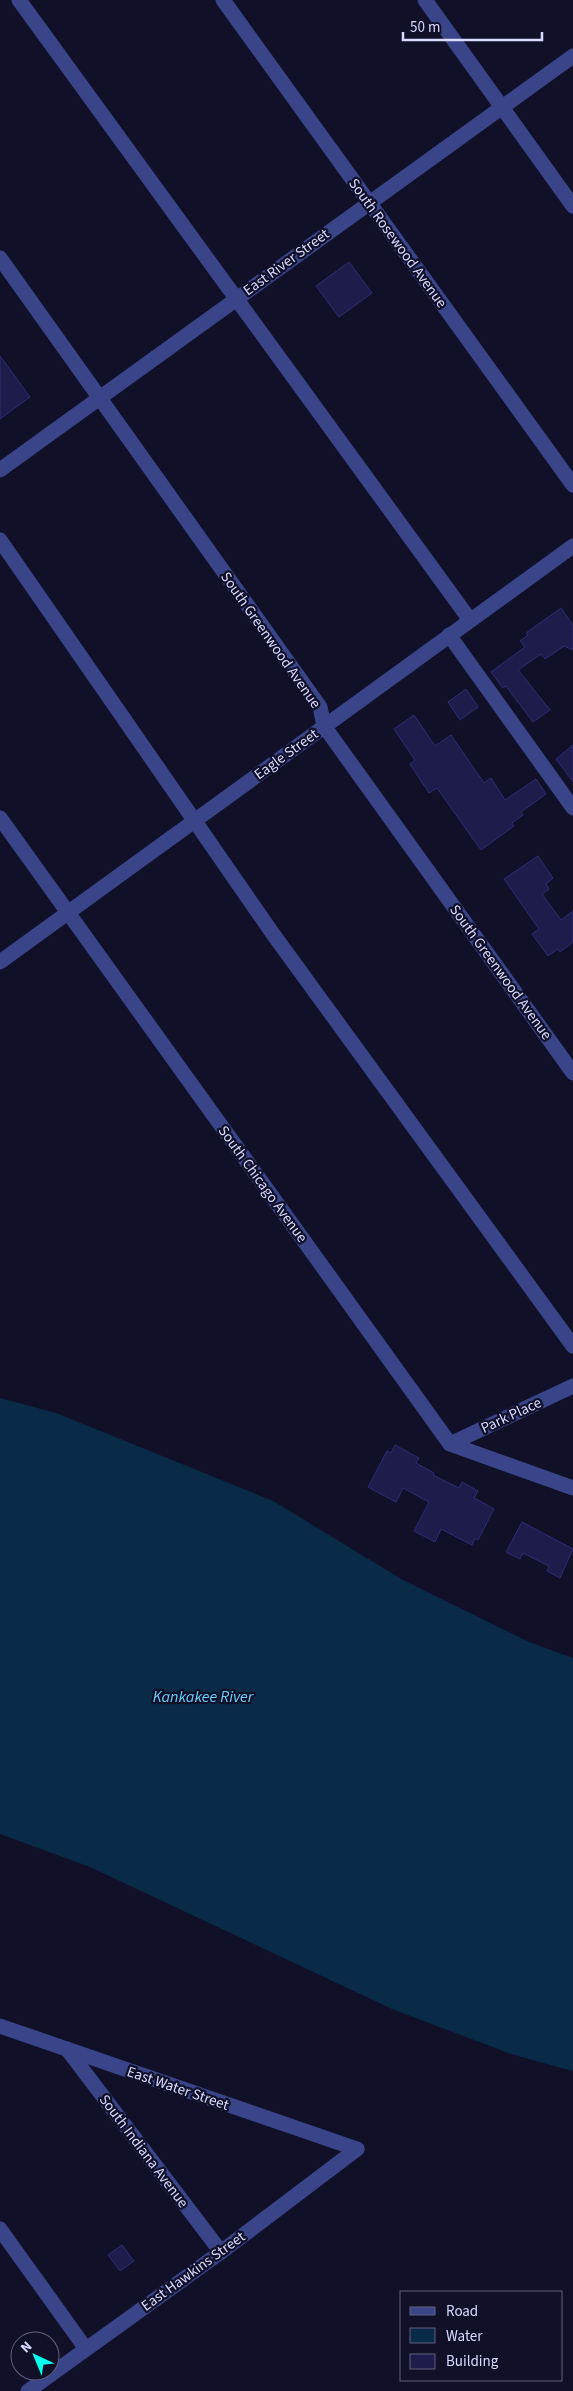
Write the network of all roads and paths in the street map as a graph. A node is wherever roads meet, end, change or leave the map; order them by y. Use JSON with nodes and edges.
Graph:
{"nodes":[{"id":1,"x":19,"y":0,"type":"edge"},
{"id":2,"x":224,"y":0,"type":"edge"},
{"id":3,"x":425,"y":0,"type":"edge"},
{"id":4,"x":573,"y":56,"type":"edge"},
{"id":5,"x":502,"y":107,"type":"junction"},
{"id":6,"x":370,"y":202,"type":"junction"},
{"id":7,"x":573,"y":206,"type":"edge"},
{"id":8,"x":0,"y":258,"type":"edge"},
{"id":9,"x":236,"y":298,"type":"junction"},
{"id":10,"x":99,"y":397,"type":"junction"},
{"id":11,"x":0,"y":470,"type":"edge"},
{"id":12,"x":573,"y":485,"type":"edge"},
{"id":13,"x":0,"y":540,"type":"edge"},
{"id":14,"x":573,"y":546,"type":"edge"},
{"id":15,"x":470,"y":620,"type":"junction"},
{"id":16,"x":449,"y":635,"type":"junction"},
{"id":17,"x":324,"y":726,"type":"junction"},
{"id":18,"x":573,"y":808,"type":"edge"},
{"id":19,"x":0,"y":818,"type":"edge"},
{"id":20,"x":195,"y":820,"type":"junction"},
{"id":21,"x":68,"y":913,"type":"junction"},
{"id":22,"x":0,"y":962,"type":"edge"},
{"id":23,"x":573,"y":1073,"type":"edge"},
{"id":24,"x":573,"y":1346,"type":"edge"},
{"id":25,"x":573,"y":1386,"type":"edge"},
{"id":26,"x":450,"y":1444,"type":"junction"},
{"id":27,"x":573,"y":1488,"type":"edge"},
{"id":28,"x":0,"y":2026,"type":"edge"},
{"id":29,"x":67,"y":2049,"type":"junction"},
{"id":30,"x":357,"y":2149,"type":"joint"},
{"id":31,"x":0,"y":2229,"type":"edge"},
{"id":32,"x":221,"y":2252,"type":"junction"},
{"id":33,"x":86,"y":2349,"type":"junction"},
{"id":34,"x":28,"y":2391,"type":"edge"}],
"edges":[{"from":1,"to":9,"type":"street"},
{"from":2,"to":6,"type":"street","name":"South Rosewood Avenue"},
{"from":3,"to":5,"type":"street"},
{"from":4,"to":5,"type":"street","name":"East River Street"},
{"from":5,"to":6,"type":"street","name":"East River Street"},
{"from":5,"to":7,"type":"street"},
{"from":6,"to":9,"type":"street","name":"East River Street"},
{"from":6,"to":12,"type":"street","name":"South Rosewood Avenue"},
{"from":8,"to":10,"type":"street","name":"South Greenwood Avenue"},
{"from":9,"to":10,"type":"street","name":"East River Street"},
{"from":9,"to":15,"type":"street"},
{"from":10,"to":11,"type":"street","name":"East River Street"},
{"from":10,"to":17,"type":"street","name":"South Greenwood Avenue"},
{"from":13,"to":20,"type":"street"},
{"from":14,"to":15,"type":"street","name":"Eagle Street"},
{"from":15,"to":16,"type":"street","name":"Eagle Street"},
{"from":16,"to":17,"type":"street","name":"Eagle Street"},
{"from":16,"to":18,"type":"street"},
{"from":17,"to":20,"type":"street","name":"Eagle Street"},
{"from":17,"to":23,"type":"street","name":"South Greenwood Avenue"},
{"from":19,"to":21,"type":"street","name":"South Chicago Avenue"},
{"from":20,"to":21,"type":"street","name":"Eagle Street"},
{"from":20,"to":24,"type":"street"},
{"from":21,"to":22,"type":"street","name":"Eagle Street"},
{"from":21,"to":26,"type":"street","name":"South Chicago Avenue"},
{"from":25,"to":26,"type":"street","name":"Park Place"},
{"from":26,"to":27,"type":"street"},
{"from":28,"to":29,"type":"street","name":"East Water Street"},
{"from":29,"to":30,"type":"street","name":"East Water Street"},
{"from":29,"to":32,"type":"street","name":"South Indiana Avenue"},
{"from":30,"to":32,"type":"street","name":"East Hawkins Street"},
{"from":31,"to":33,"type":"street"},
{"from":32,"to":33,"type":"street","name":"East Hawkins Street"},
{"from":33,"to":34,"type":"street","name":"East Hawkins Street"}]}
